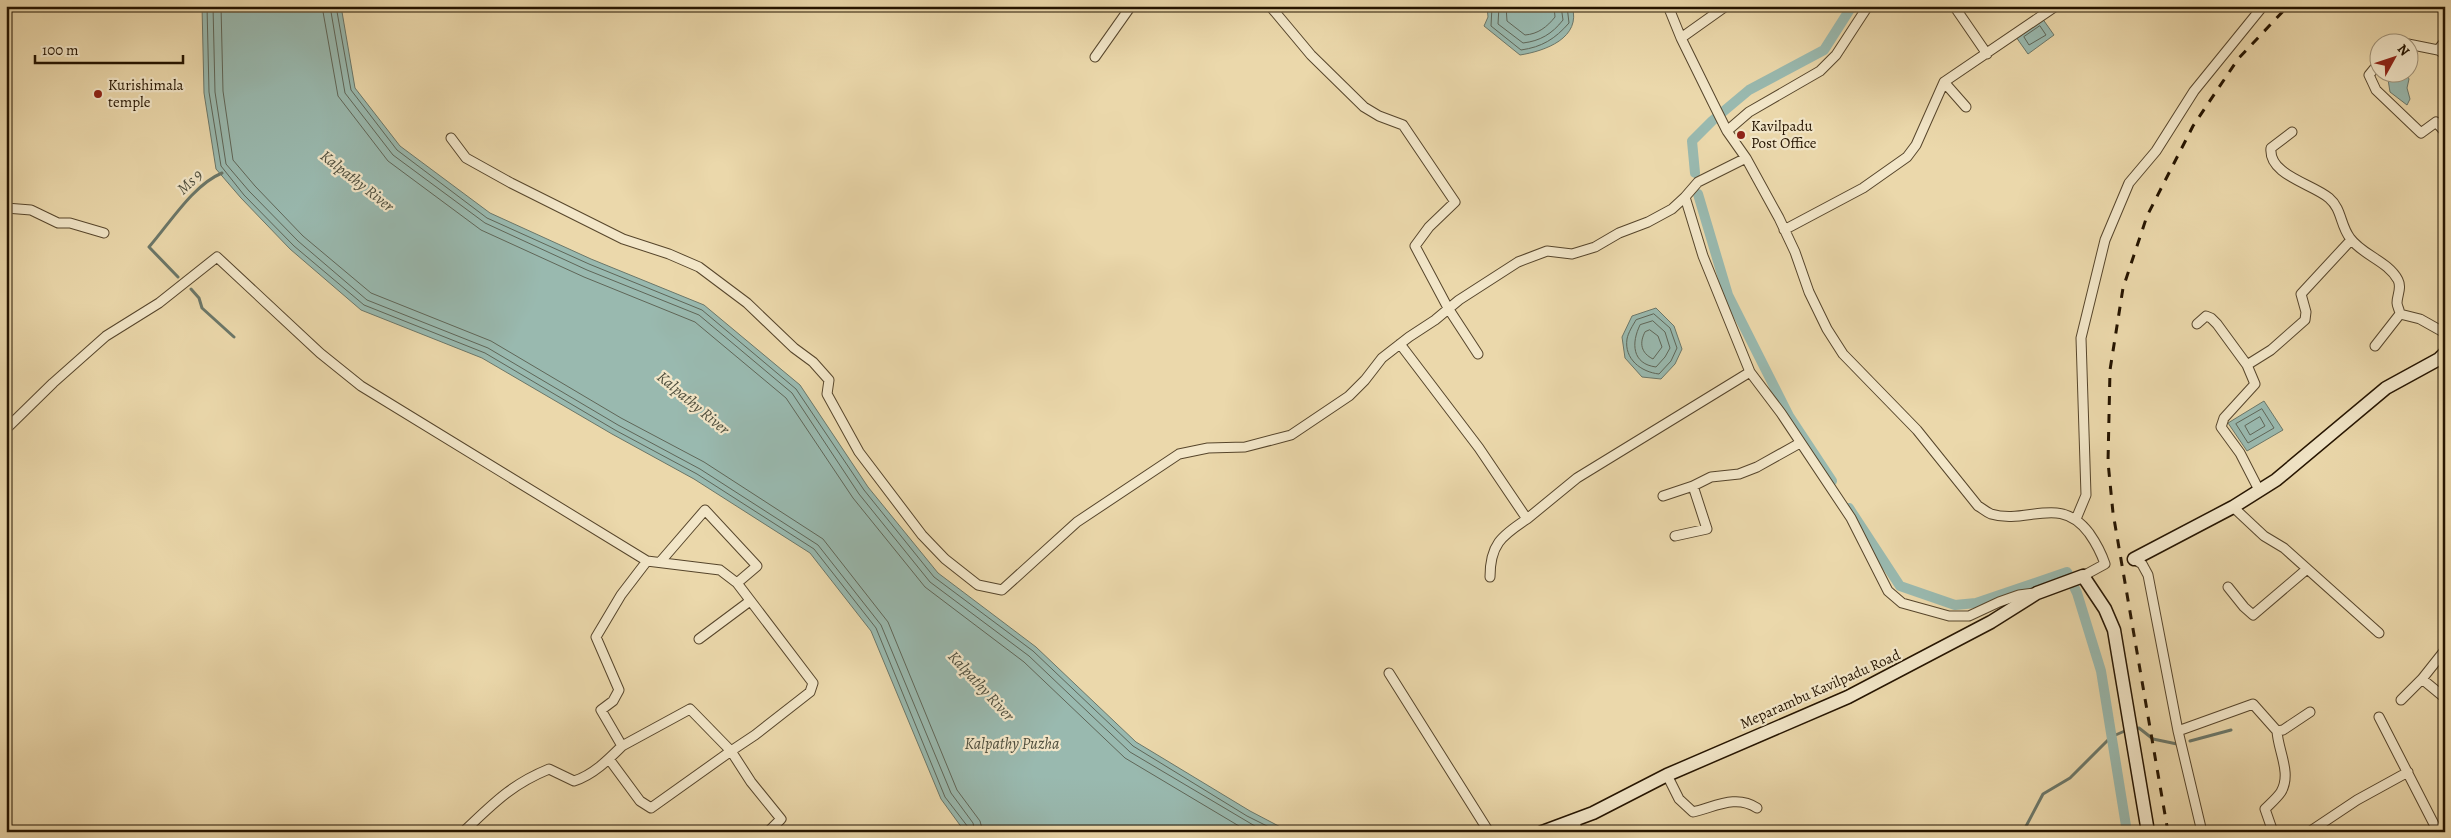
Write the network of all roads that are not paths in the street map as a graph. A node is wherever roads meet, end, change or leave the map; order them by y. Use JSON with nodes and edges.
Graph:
{"nodes":[{"id":1,"x":1131,"y":6,"type":"edge"},
{"id":2,"x":1270,"y":6,"type":"edge"},
{"id":3,"x":1668,"y":6,"type":"edge"},
{"id":4,"x":1726,"y":6,"type":"edge"},
{"id":5,"x":1868,"y":6,"type":"edge"},
{"id":6,"x":1954,"y":6,"type":"edge"},
{"id":7,"x":2056,"y":6,"type":"edge"},
{"id":8,"x":2263,"y":6,"type":"edge"},
{"id":9,"x":1681,"y":38,"type":"junction"},
{"id":10,"x":2445,"y":41,"type":"edge"},
{"id":11,"x":2418,"y":46,"type":"edge"},
{"id":12,"x":2441,"y":52,"type":"edge"},
{"id":13,"x":1987,"y":54,"type":"junction"},
{"id":14,"x":1095,"y":57,"type":"dead end"},
{"id":15,"x":1944,"y":82,"type":"junction"},
{"id":16,"x":2372,"y":82,"type":"edge"},
{"id":17,"x":1966,"y":107,"type":"dead end"},
{"id":18,"x":1727,"y":131,"type":"junction"},
{"id":19,"x":2292,"y":132,"type":"dead end"},
{"id":20,"x":2445,"y":132,"type":"edge"},
{"id":21,"x":451,"y":138,"type":"dead end"},
{"id":22,"x":1746,"y":158,"type":"junction"},
{"id":23,"x":1685,"y":197,"type":"junction"},
{"id":24,"x":6,"y":208,"type":"edge"},
{"id":25,"x":1784,"y":230,"type":"junction"},
{"id":26,"x":104,"y":233,"type":"dead end"},
{"id":27,"x":2351,"y":240,"type":"junction"},
{"id":28,"x":1448,"y":308,"type":"junction"},
{"id":29,"x":2400,"y":314,"type":"junction"},
{"id":30,"x":2197,"y":324,"type":"dead end"},
{"id":31,"x":2445,"y":333,"type":"edge"},
{"id":32,"x":1400,"y":344,"type":"junction"},
{"id":33,"x":2374,"y":346,"type":"dead end"},
{"id":34,"x":2445,"y":353,"type":"edge"},
{"id":35,"x":1478,"y":354,"type":"dead end"},
{"id":36,"x":2247,"y":365,"type":"junction"},
{"id":37,"x":1750,"y":372,"type":"junction"},
{"id":38,"x":6,"y":429,"type":"edge"},
{"id":39,"x":1800,"y":443,"type":"junction"},
{"id":40,"x":1692,"y":486,"type":"junction"},
{"id":41,"x":2259,"y":490,"type":"junction"},
{"id":42,"x":1663,"y":496,"type":"dead end"},
{"id":43,"x":2234,"y":507,"type":"junction"},
{"id":44,"x":1527,"y":519,"type":"junction"},
{"id":45,"x":2076,"y":519,"type":"junction"},
{"id":46,"x":1675,"y":536,"type":"dead end"},
{"id":47,"x":2134,"y":559,"type":"joint"},
{"id":48,"x":647,"y":561,"type":"junction"},
{"id":49,"x":661,"y":561,"type":"junction"},
{"id":50,"x":2307,"y":569,"type":"junction"},
{"id":51,"x":2083,"y":576,"type":"junction"},
{"id":52,"x":1490,"y":577,"type":"dead end"},
{"id":53,"x":737,"y":583,"type":"junction"},
{"id":54,"x":2228,"y":587,"type":"dead end"},
{"id":55,"x":2037,"y":593,"type":"junction"},
{"id":56,"x":750,"y":601,"type":"junction"},
{"id":57,"x":2380,"y":633,"type":"dead end"},
{"id":58,"x":699,"y":639,"type":"dead end"},
{"id":59,"x":2445,"y":650,"type":"edge"},
{"id":60,"x":1389,"y":673,"type":"dead end"},
{"id":61,"x":2422,"y":679,"type":"junction"},
{"id":62,"x":2445,"y":698,"type":"edge"},
{"id":63,"x":2401,"y":700,"type":"dead end"},
{"id":64,"x":2310,"y":712,"type":"dead end"},
{"id":65,"x":2379,"y":717,"type":"dead end"},
{"id":66,"x":2277,"y":731,"type":"junction"},
{"id":67,"x":2178,"y":732,"type":"junction"},
{"id":68,"x":622,"y":746,"type":"junction"},
{"id":69,"x":731,"y":751,"type":"junction"},
{"id":70,"x":609,"y":759,"type":"junction"},
{"id":71,"x":2408,"y":772,"type":"junction"},
{"id":72,"x":1667,"y":775,"type":"junction"},
{"id":73,"x":1757,"y":808,"type":"dead end"},
{"id":74,"x":2323,"y":824,"type":"junction"},
{"id":75,"x":1576,"y":826,"type":"edge"},
{"id":76,"x":463,"y":832,"type":"edge"},
{"id":77,"x":768,"y":832,"type":"edge"},
{"id":78,"x":1489,"y":832,"type":"edge"},
{"id":79,"x":1542,"y":832,"type":"edge"},
{"id":80,"x":2148,"y":832,"type":"edge"},
{"id":81,"x":2202,"y":832,"type":"edge"},
{"id":82,"x":2273,"y":832,"type":"edge"},
{"id":83,"x":2308,"y":832,"type":"edge"},
{"id":84,"x":2328,"y":832,"type":"edge"},
{"id":85,"x":2438,"y":832,"type":"edge"}],
"edges":[{"from":1,"to":14,"type":"street"},
{"from":2,"to":28,"type":"street"},
{"from":3,"to":9,"type":"street"},
{"from":4,"to":9,"type":"street"},
{"from":5,"to":18,"type":"street"},
{"from":6,"to":13,"type":"street"},
{"from":7,"to":13,"type":"street"},
{"from":8,"to":45,"type":"street"},
{"from":9,"to":18,"type":"street"},
{"from":10,"to":12,"type":"street"},
{"from":11,"to":12,"type":"street"},
{"from":13,"to":15,"type":"street"},
{"from":15,"to":17,"type":"street"},
{"from":15,"to":25,"type":"street"},
{"from":16,"to":20,"type":"street"},
{"from":18,"to":22,"type":"street"},
{"from":19,"to":27,"type":"street"},
{"from":21,"to":32,"type":"street"},
{"from":22,"to":23,"type":"street"},
{"from":22,"to":25,"type":"street"},
{"from":23,"to":28,"type":"street"},
{"from":23,"to":37,"type":"street"},
{"from":24,"to":26,"type":"street"},
{"from":25,"to":45,"type":"street"},
{"from":27,"to":29,"type":"street"},
{"from":27,"to":36,"type":"street"},
{"from":28,"to":32,"type":"street"},
{"from":28,"to":35,"type":"street"},
{"from":29,"to":31,"type":"street"},
{"from":29,"to":33,"type":"street"},
{"from":30,"to":36,"type":"street"},
{"from":32,"to":44,"type":"street"},
{"from":34,"to":41,"type":"main road"},
{"from":36,"to":41,"type":"street"},
{"from":37,"to":39,"type":"street"},
{"from":37,"to":44,"type":"street"},
{"from":38,"to":48,"type":"street"},
{"from":39,"to":40,"type":"street"},
{"from":39,"to":55,"type":"street"},
{"from":40,"to":42,"type":"street"},
{"from":40,"to":46,"type":"street"},
{"from":41,"to":43,"type":"main road"},
{"from":43,"to":47,"type":"main road"},
{"from":43,"to":50,"type":"street"},
{"from":44,"to":52,"type":"street"},
{"from":45,"to":51,"type":"street","name":"Meparambu Kavilpadu Road"},
{"from":47,"to":67,"type":"street"},
{"from":48,"to":49,"type":"street"},
{"from":48,"to":68,"type":"street"},
{"from":49,"to":53,"type":"street"},
{"from":49,"to":53,"type":"street"},
{"from":50,"to":54,"type":"street"},
{"from":50,"to":57,"type":"street"},
{"from":51,"to":55,"type":"main road","name":"Meparambu Kavilpadu Road"},
{"from":51,"to":80,"type":"main road"},
{"from":53,"to":56,"type":"street"},
{"from":55,"to":72,"type":"main road","name":"Meparambu Kavilpadu Road"},
{"from":56,"to":58,"type":"street"},
{"from":56,"to":69,"type":"street"},
{"from":59,"to":61,"type":"street"},
{"from":60,"to":78,"type":"street"},
{"from":61,"to":62,"type":"street"},
{"from":61,"to":63,"type":"street"},
{"from":64,"to":66,"type":"street"},
{"from":65,"to":71,"type":"street"},
{"from":66,"to":67,"type":"street"},
{"from":66,"to":82,"type":"street"},
{"from":67,"to":81,"type":"street"},
{"from":68,"to":69,"type":"street"},
{"from":68,"to":70,"type":"street"},
{"from":69,"to":70,"type":"street"},
{"from":69,"to":77,"type":"street"},
{"from":70,"to":76,"type":"street"},
{"from":71,"to":74,"type":"street"},
{"from":71,"to":85,"type":"street"},
{"from":72,"to":73,"type":"street"},
{"from":72,"to":75,"type":"main road","name":"Meparambu Kavilpadu Road"},
{"from":74,"to":83,"type":"street"},
{"from":74,"to":84,"type":"street"},
{"from":75,"to":79,"type":"main road","name":"Meparambu Kavilpadu Road"}]}
